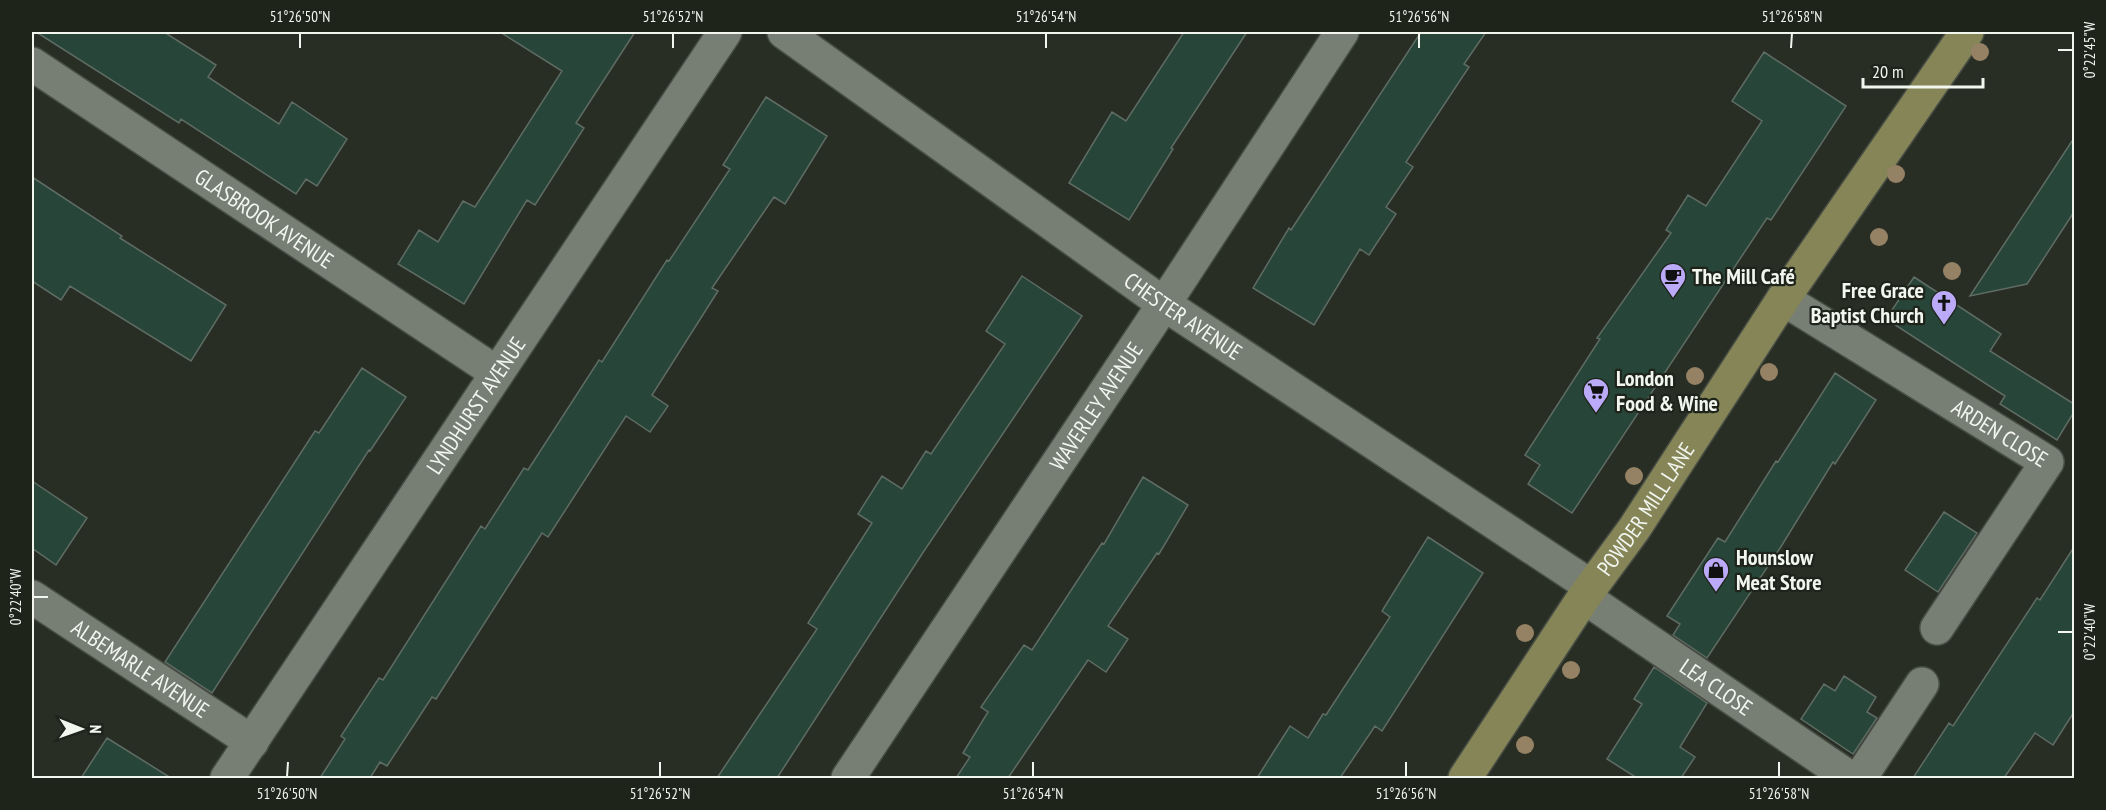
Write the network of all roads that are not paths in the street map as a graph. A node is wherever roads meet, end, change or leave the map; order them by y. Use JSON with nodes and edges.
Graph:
{"nodes":[{"id":1,"x":725,"y":32,"type":"edge"},
{"id":2,"x":784,"y":32,"type":"edge"},
{"id":3,"x":1342,"y":32,"type":"edge"},
{"id":4,"x":1967,"y":32,"type":"edge"},
{"id":5,"x":32,"y":64,"type":"edge"},
{"id":6,"x":1783,"y":299,"type":"junction"},
{"id":7,"x":1164,"y":304,"type":"junction"},
{"id":8,"x":497,"y":373,"type":"junction"},
{"id":9,"x":1588,"y":592,"type":"junction"},
{"id":10,"x":32,"y":597,"type":"edge"},
{"id":11,"x":1937,"y":628,"type":"dead end"},
{"id":12,"x":1922,"y":684,"type":"dead end"},
{"id":13,"x":252,"y":742,"type":"junction"},
{"id":14,"x":227,"y":778,"type":"edge"},
{"id":15,"x":848,"y":778,"type":"edge"},
{"id":16,"x":1465,"y":778,"type":"edge"},
{"id":17,"x":1850,"y":778,"type":"edge"},
{"id":18,"x":1860,"y":778,"type":"edge"}],
"edges":[{"from":1,"to":8,"type":"street","name":"LYNDHURST AVENUE"},
{"from":2,"to":7,"type":"street","name":"CHESTER AVENUE"},
{"from":3,"to":7,"type":"street","name":"WAVERLEY AVENUE"},
{"from":4,"to":6,"type":"street","name":"POWDER MILL LANE"},
{"from":5,"to":8,"type":"street","name":"GLASBROOK AVENUE"},
{"from":6,"to":9,"type":"street","name":"POWDER MILL LANE"},
{"from":6,"to":11,"type":"street","name":"ARDEN CLOSE"},
{"from":7,"to":9,"type":"street","name":"CHESTER AVENUE"},
{"from":7,"to":15,"type":"street","name":"WAVERLEY AVENUE"},
{"from":8,"to":13,"type":"street","name":"LYNDHURST AVENUE"},
{"from":9,"to":16,"type":"street","name":"POWDER MILL LANE"},
{"from":9,"to":17,"type":"street","name":"LEA CLOSE"},
{"from":10,"to":13,"type":"street","name":"ALBEMARLE AVENUE"},
{"from":12,"to":18,"type":"street"},
{"from":13,"to":14,"type":"street","name":"LYNDHURST AVENUE"}]}
